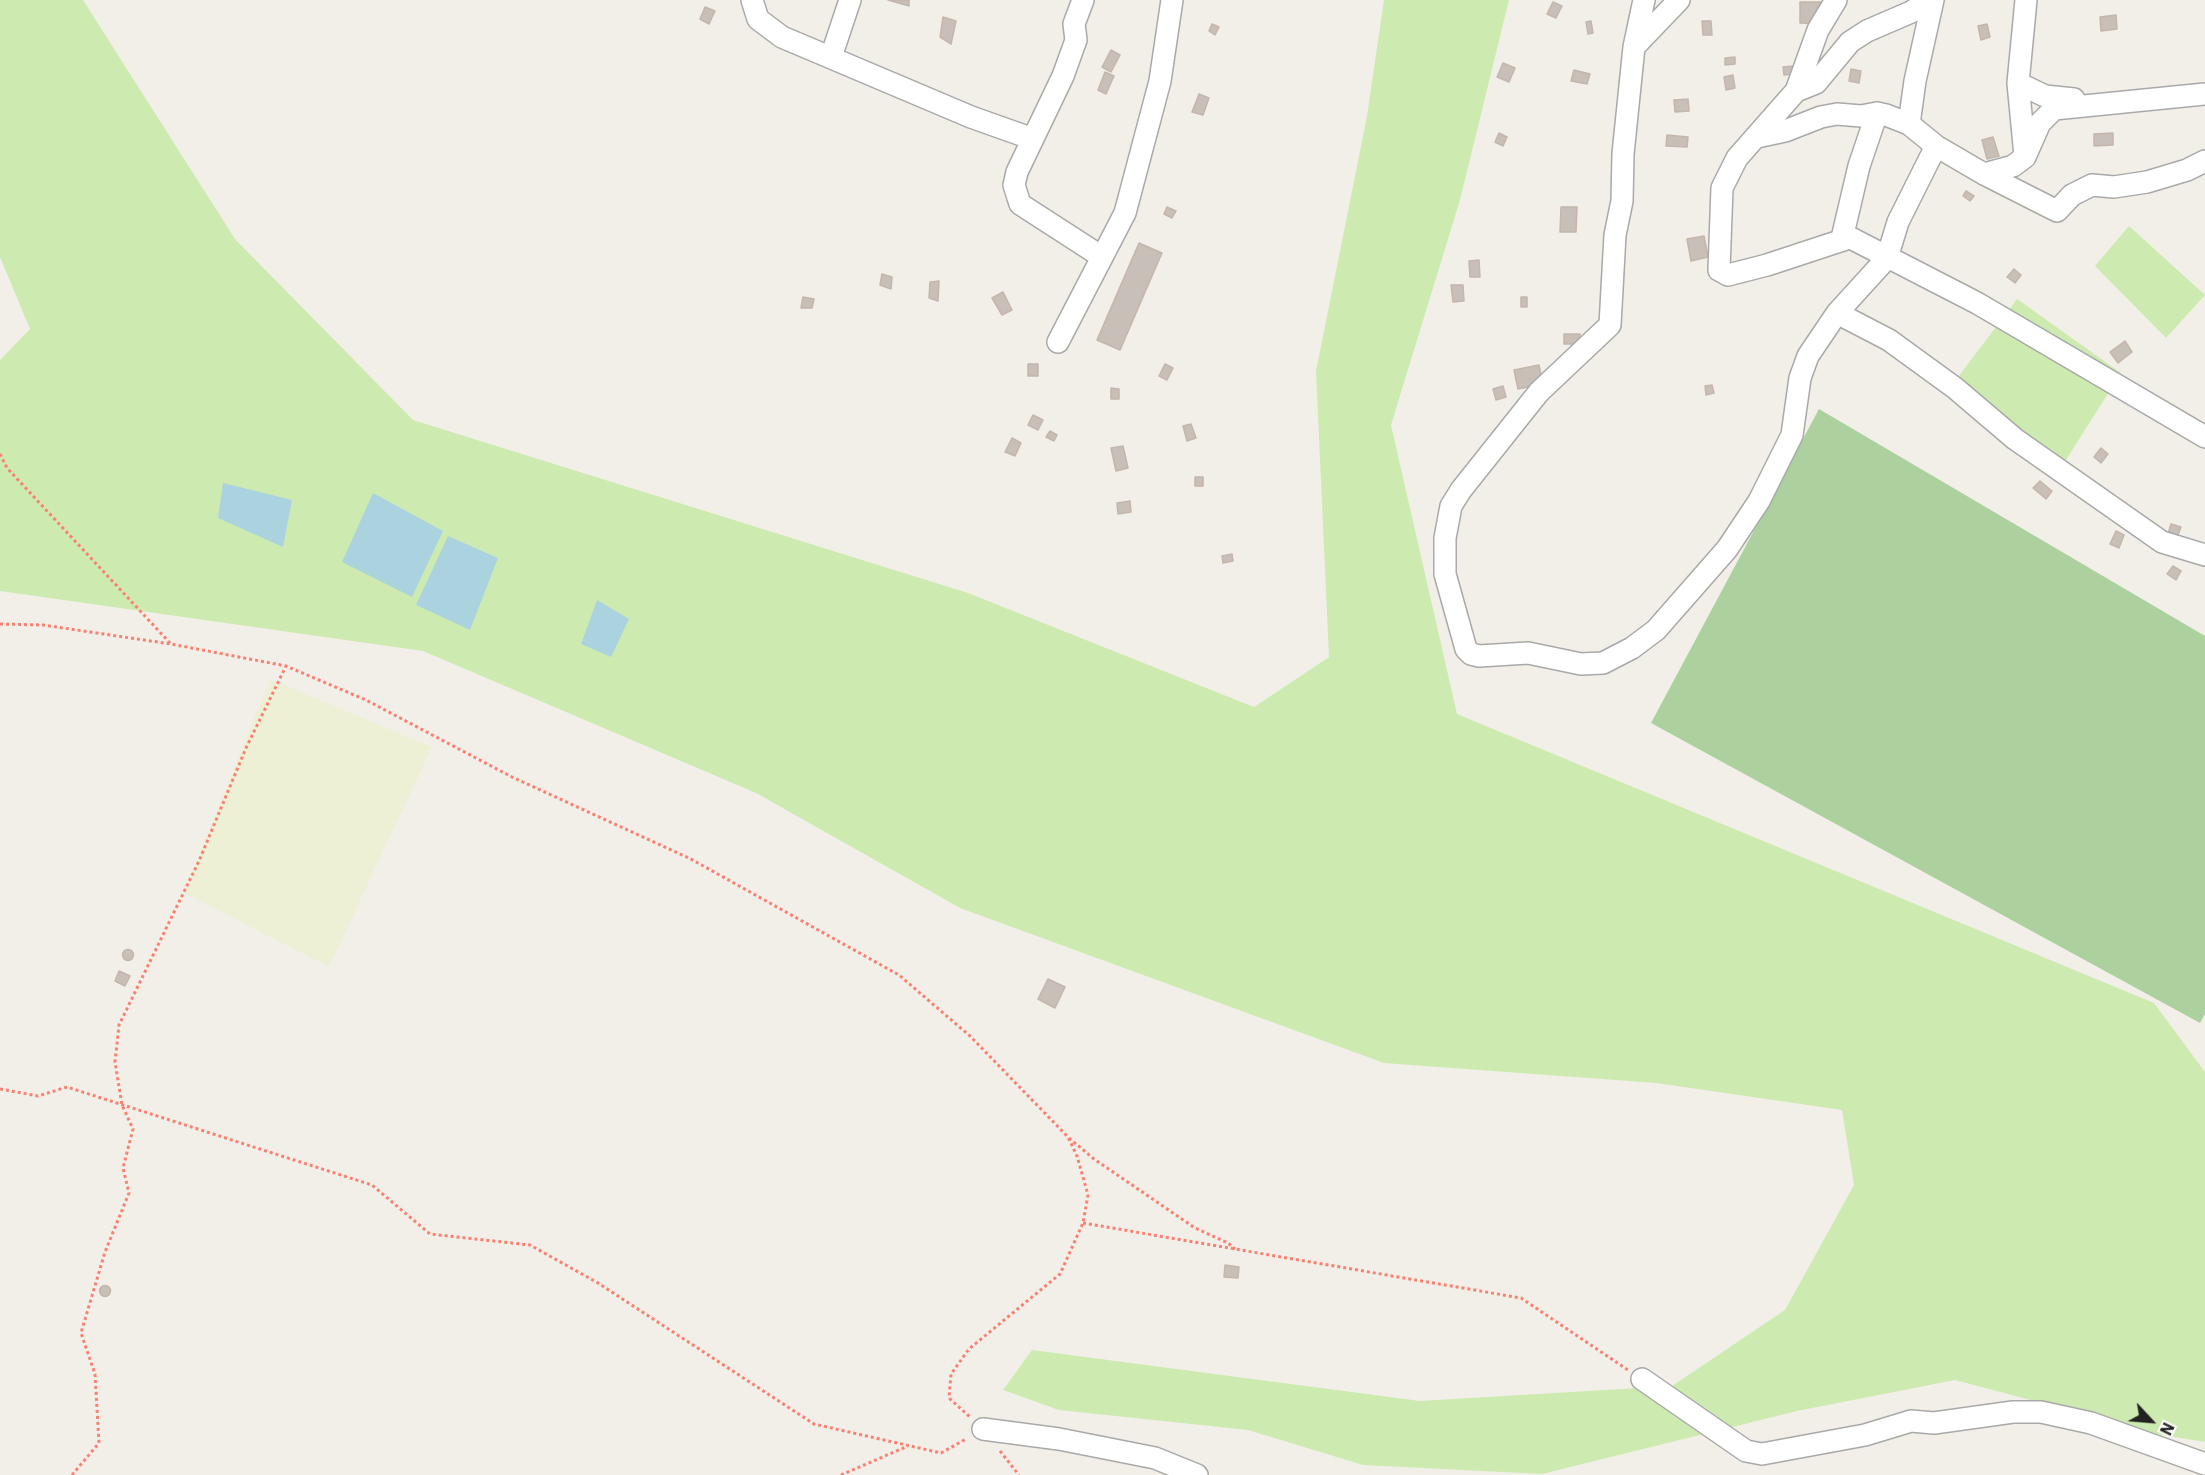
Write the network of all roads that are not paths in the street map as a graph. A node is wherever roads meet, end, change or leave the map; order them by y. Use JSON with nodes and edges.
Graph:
{"nodes":[{"id":1,"x":752,"y":0,"type":"edge"},
{"id":2,"x":850,"y":0,"type":"edge"},
{"id":3,"x":1083,"y":0,"type":"edge"},
{"id":4,"x":1172,"y":0,"type":"edge"},
{"id":5,"x":1644,"y":0,"type":"edge"},
{"id":6,"x":1679,"y":0,"type":"edge"},
{"id":7,"x":1836,"y":0,"type":"edge"},
{"id":8,"x":1929,"y":0,"type":"edge"},
{"id":9,"x":1934,"y":0,"type":"edge"},
{"id":10,"x":2026,"y":0,"type":"edge"},
{"id":11,"x":1634,"y":47,"type":"junction"},
{"id":12,"x":831,"y":57,"type":"junction"},
{"id":13,"x":2018,"y":83,"type":"junction"},
{"id":14,"x":1796,"y":92,"type":"junction"},
{"id":15,"x":2205,"y":94,"type":"edge"},
{"id":16,"x":2111,"y":102,"type":"junction"},
{"id":17,"x":1877,"y":112,"type":"junction"},
{"id":18,"x":1909,"y":124,"type":"junction"},
{"id":19,"x":1757,"y":137,"type":"junction"},
{"id":20,"x":1033,"y":139,"type":"junction"},
{"id":21,"x":1936,"y":146,"type":"junction"},
{"id":22,"x":2025,"y":157,"type":"junction"},
{"id":23,"x":2205,"y":161,"type":"edge"},
{"id":24,"x":1984,"y":174,"type":"junction"},
{"id":25,"x":1849,"y":238,"type":"junction"},
{"id":26,"x":1102,"y":256,"type":"junction"},
{"id":27,"x":1887,"y":258,"type":"junction"},
{"id":28,"x":1837,"y":313,"type":"junction"},
{"id":29,"x":1058,"y":342,"type":"dead end"},
{"id":30,"x":2205,"y":437,"type":"edge"},
{"id":31,"x":2205,"y":555,"type":"edge"},
{"id":32,"x":1642,"y":1379,"type":"road end"},
{"id":33,"x":983,"y":1429,"type":"road end"},
{"id":34,"x":2205,"y":1464,"type":"edge"},
{"id":35,"x":1197,"y":1475,"type":"edge"}],
"edges":[{"from":1,"to":12,"type":"street"},
{"from":2,"to":12,"type":"street"},
{"from":3,"to":20,"type":"street"},
{"from":4,"to":26,"type":"street"},
{"from":5,"to":11,"type":"street"},
{"from":6,"to":11,"type":"street"},
{"from":7,"to":14,"type":"street"},
{"from":8,"to":14,"type":"street"},
{"from":9,"to":18,"type":"street"},
{"from":10,"to":13,"type":"street"},
{"from":11,"to":28,"type":"street"},
{"from":12,"to":20,"type":"street"},
{"from":13,"to":16,"type":"street"},
{"from":13,"to":22,"type":"street"},
{"from":14,"to":19,"type":"street"},
{"from":15,"to":16,"type":"street"},
{"from":16,"to":22,"type":"street"},
{"from":17,"to":18,"type":"street"},
{"from":17,"to":19,"type":"street"},
{"from":17,"to":25,"type":"street"},
{"from":18,"to":21,"type":"street"},
{"from":19,"to":25,"type":"street"},
{"from":20,"to":26,"type":"street"},
{"from":21,"to":24,"type":"street"},
{"from":21,"to":27,"type":"street"},
{"from":22,"to":24,"type":"street"},
{"from":23,"to":24,"type":"street"},
{"from":25,"to":27,"type":"street"},
{"from":26,"to":29,"type":"street"},
{"from":27,"to":28,"type":"street"},
{"from":27,"to":30,"type":"street"},
{"from":28,"to":31,"type":"street"},
{"from":32,"to":34,"type":"street"},
{"from":33,"to":35,"type":"street"}]}
